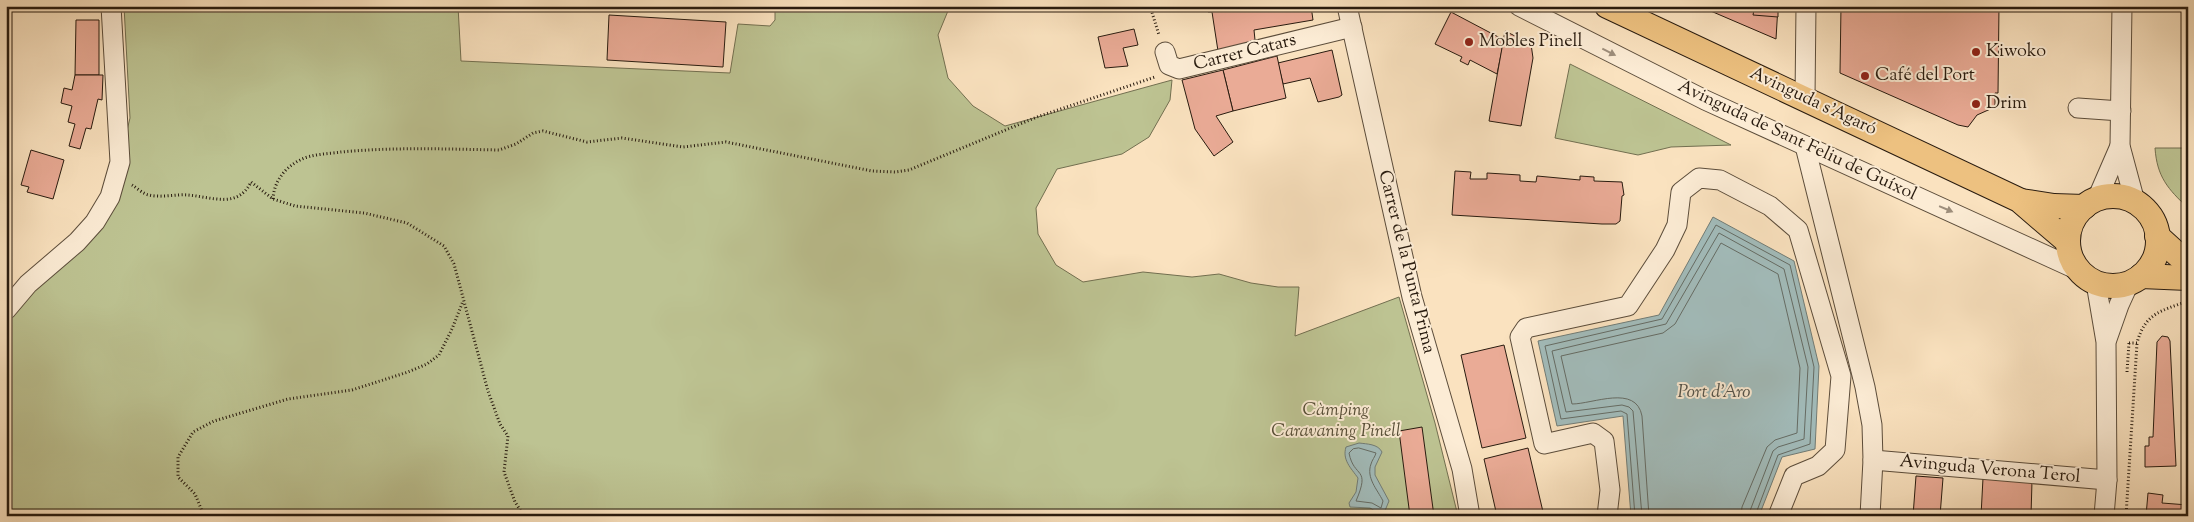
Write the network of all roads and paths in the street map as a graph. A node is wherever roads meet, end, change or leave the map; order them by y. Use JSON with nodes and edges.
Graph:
{"nodes":[{"id":1,"x":112,"y":6,"type":"edge"},
{"id":2,"x":1150,"y":6,"type":"edge"},
{"id":3,"x":1519,"y":6,"type":"edge"},
{"id":4,"x":1607,"y":6,"type":"edge"},
{"id":5,"x":1806,"y":6,"type":"edge"},
{"id":6,"x":2122,"y":6,"type":"edge"},
{"id":7,"x":1351,"y":13,"type":"edge"},
{"id":8,"x":1165,"y":52,"type":"joint"},
{"id":9,"x":1179,"y":69,"type":"junction"},
{"id":10,"x":1805,"y":98,"type":"junction"},
{"id":11,"x":2078,"y":108,"type":"dead end"},
{"id":12,"x":2121,"y":111,"type":"junction"},
{"id":13,"x":1805,"y":146,"type":"junction"},
{"id":14,"x":2120,"y":146,"type":"junction"},
{"id":15,"x":116,"y":176,"type":"junction"},
{"id":16,"x":273,"y":199,"type":"junction"},
{"id":17,"x":2019,"y":200,"type":"junction"},
{"id":18,"x":2135,"y":202,"type":"junction"},
{"id":19,"x":2090,"y":203,"type":"junction"},
{"id":20,"x":2157,"y":236,"type":"junction"},
{"id":21,"x":2068,"y":242,"type":"junction"},
{"id":22,"x":2188,"y":264,"type":"edge"},
{"id":23,"x":2087,"y":276,"type":"junction"},
{"id":24,"x":2188,"y":278,"type":"edge"},
{"id":25,"x":2135,"y":280,"type":"junction"},
{"id":26,"x":464,"y":299,"type":"junction"},
{"id":27,"x":2188,"y":301,"type":"edge"},
{"id":28,"x":6,"y":310,"type":"edge"},
{"id":29,"x":2106,"y":342,"type":"junction"},
{"id":30,"x":2137,"y":343,"type":"junction"},
{"id":31,"x":1873,"y":460,"type":"junction"},
{"id":32,"x":2107,"y":480,"type":"junction"},
{"id":33,"x":204,"y":516,"type":"edge"},
{"id":34,"x":524,"y":516,"type":"edge"},
{"id":35,"x":1470,"y":516,"type":"edge"},
{"id":36,"x":1607,"y":516,"type":"edge"},
{"id":37,"x":1778,"y":516,"type":"edge"},
{"id":38,"x":1870,"y":516,"type":"edge"},
{"id":39,"x":2104,"y":516,"type":"edge"},
{"id":40,"x":2126,"y":516,"type":"edge"}],
"edges":[{"from":1,"to":15,"type":"street"},
{"from":2,"to":8,"type":"path"},
{"from":3,"to":13,"type":"street","name":"Avinguda de Sant Feliu de Guíxol","one_way":true},
{"from":4,"to":10,"type":"main road","name":"Avinguda s'Agaró"},
{"from":5,"to":10,"type":"street"},
{"from":6,"to":12,"type":"street"},
{"from":7,"to":9,"type":"street","name":"Carrer Catars"},
{"from":7,"to":35,"type":"street","name":"Carrer de la Punta Prima"},
{"from":8,"to":9,"type":"street","name":"Carrer Catars"},
{"from":9,"to":16,"type":"path"},
{"from":10,"to":17,"type":"main road","name":"Avinguda s'Agaró"},
{"from":11,"to":12,"type":"street"},
{"from":12,"to":14,"type":"street"},
{"from":13,"to":23,"type":"street","name":"Avinguda de Sant Feliu de Guíxol","one_way":true},
{"from":13,"to":31,"type":"street"},
{"from":14,"to":18,"type":"street"},
{"from":14,"to":19,"type":"street"},
{"from":15,"to":16,"type":"path"},
{"from":15,"to":28,"type":"street"},
{"from":16,"to":26,"type":"path"},
{"from":17,"to":19,"type":"main road"},
{"from":17,"to":21,"type":"main road"},
{"from":18,"to":19,"type":"main road"},
{"from":18,"to":20,"type":"main road"},
{"from":19,"to":21,"type":"main road"},
{"from":20,"to":22,"type":"main road"},
{"from":20,"to":25,"type":"main road"},
{"from":21,"to":23,"type":"main road"},
{"from":23,"to":25,"type":"main road"},
{"from":23,"to":29,"type":"street","name":"Avinguda Verona Terol"},
{"from":24,"to":25,"type":"main road"},
{"from":25,"to":29,"type":"street","name":"Avinguda Verona Terol"},
{"from":26,"to":33,"type":"path"},
{"from":26,"to":34,"type":"path"},
{"from":27,"to":30,"type":"path"},
{"from":29,"to":30,"type":"path"},
{"from":29,"to":32,"type":"street","name":"Avinguda Verona Terol"},
{"from":30,"to":40,"type":"path"},
{"from":31,"to":32,"type":"street","name":"Avinguda Verona Terol"},
{"from":31,"to":38,"type":"street"},
{"from":32,"to":39,"type":"street","name":"Avinguda Verona Terol"},
{"from":36,"to":37,"type":"street"}]}
